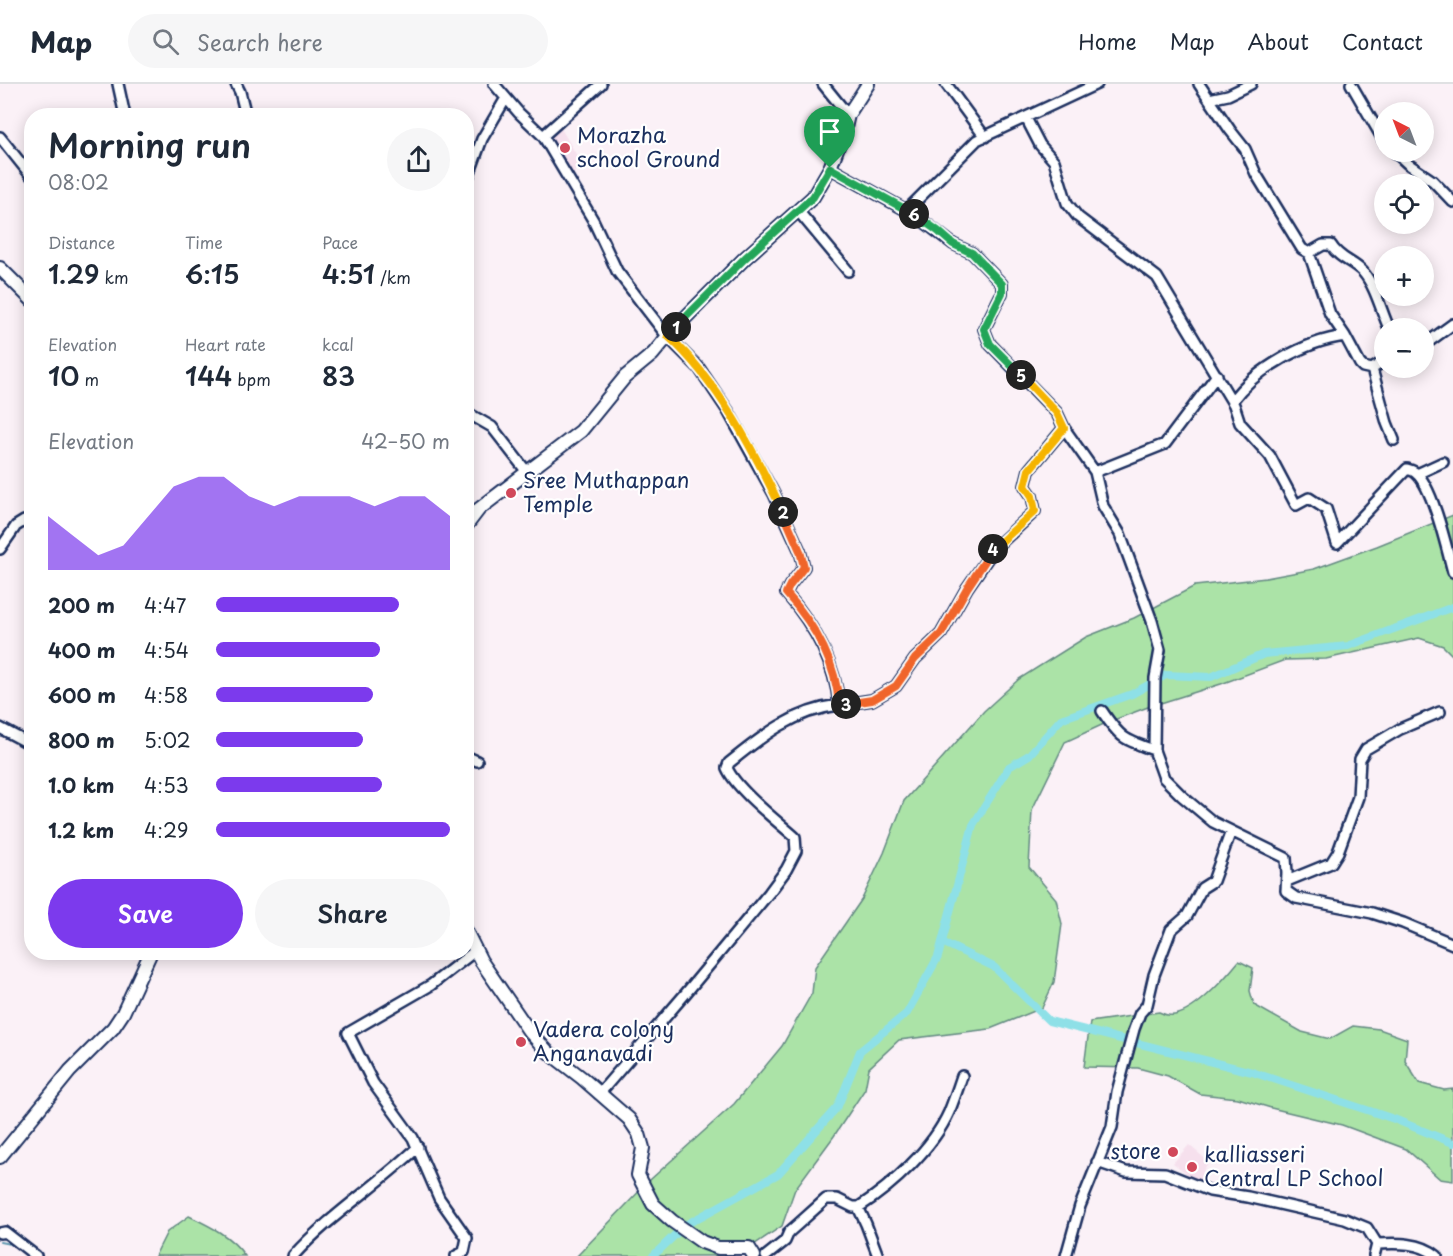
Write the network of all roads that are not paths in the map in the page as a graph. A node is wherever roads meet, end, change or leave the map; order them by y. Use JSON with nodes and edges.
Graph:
{"nodes":[{"id":1,"x":118,"y":84,"type":"edge"},
{"id":2,"x":236,"y":84,"type":"edge"},
{"id":3,"x":494,"y":84,"type":"edge"},
{"id":4,"x":601,"y":84,"type":"edge"},
{"id":5,"x":824,"y":84,"type":"edge"},
{"id":6,"x":868,"y":84,"type":"edge"},
{"id":7,"x":946,"y":84,"type":"edge"},
{"id":8,"x":1097,"y":84,"type":"edge"},
{"id":9,"x":1199,"y":84,"type":"edge"},
{"id":10,"x":1251,"y":84,"type":"edge"},
{"id":11,"x":1351,"y":84,"type":"edge"},
{"id":12,"x":506,"y":98,"type":"junction"},
{"id":13,"x":1209,"y":99,"type":"junction"},
{"id":14,"x":123,"y":108,"type":"edge"},
{"id":15,"x":244,"y":108,"type":"edge"},
{"id":16,"x":848,"y":115,"type":"junction"},
{"id":17,"x":1026,"y":118,"type":"junction"},
{"id":18,"x":1374,"y":124,"type":"edge"},
{"id":19,"x":543,"y":136,"type":"junction"},
{"id":20,"x":0,"y":137,"type":"edge"},
{"id":21,"x":985,"y":137,"type":"junction"},
{"id":22,"x":474,"y":161,"type":"edge"},
{"id":23,"x":1406,"y":162,"type":"edge"},
{"id":24,"x":24,"y":167,"type":"edge"},
{"id":25,"x":830,"y":168,"type":"junction"},
{"id":26,"x":1453,"y":202,"type":"edge"},
{"id":27,"x":906,"y":210,"type":"junction"},
{"id":28,"x":799,"y":212,"type":"junction"},
{"id":29,"x":1310,"y":253,"type":"junction"},
{"id":30,"x":0,"y":268,"type":"edge"},
{"id":31,"x":848,"y":271,"type":"dead end"},
{"id":32,"x":24,"y":292,"type":"edge"},
{"id":33,"x":1385,"y":318,"type":"edge"},
{"id":34,"x":1453,"y":324,"type":"edge"},
{"id":35,"x":668,"y":336,"type":"junction"},
{"id":36,"x":1345,"y":336,"type":"junction"},
{"id":37,"x":1434,"y":338,"type":"edge"},
{"id":38,"x":1372,"y":369,"type":"joint"},
{"id":39,"x":1216,"y":375,"type":"junction"},
{"id":40,"x":1232,"y":401,"type":"junction"},
{"id":41,"x":474,"y":417,"type":"edge"},
{"id":42,"x":1064,"y":428,"type":"junction"},
{"id":43,"x":1394,"y":440,"type":"dead end"},
{"id":44,"x":1443,"y":462,"type":"dead end"},
{"id":45,"x":527,"y":472,"type":"junction"},
{"id":46,"x":1095,"y":472,"type":"junction"},
{"id":47,"x":1417,"y":474,"type":"junction"},
{"id":48,"x":474,"y":516,"type":"edge"},
{"id":49,"x":24,"y":521,"type":"edge"},
{"id":50,"x":0,"y":549,"type":"edge"},
{"id":51,"x":1453,"y":572,"type":"edge"},
{"id":52,"x":839,"y":705,"type":"junction"},
{"id":53,"x":1102,"y":711,"type":"dead end"},
{"id":54,"x":1440,"y":712,"type":"dead end"},
{"id":55,"x":0,"y":728,"type":"edge"},
{"id":56,"x":24,"y":741,"type":"edge"},
{"id":57,"x":1154,"y":750,"type":"junction"},
{"id":58,"x":474,"y":760,"type":"edge"},
{"id":59,"x":477,"y":761,"type":"dead end"},
{"id":60,"x":1231,"y":831,"type":"junction"},
{"id":61,"x":1287,"y":881,"type":"junction"},
{"id":62,"x":1453,"y":944,"type":"edge"},
{"id":63,"x":475,"y":951,"type":"edge"},
{"id":64,"x":146,"y":960,"type":"edge"},
{"id":65,"x":463,"y":960,"type":"edge"},
{"id":66,"x":962,"y":1076,"type":"dead end"},
{"id":67,"x":599,"y":1094,"type":"junction"},
{"id":68,"x":418,"y":1147,"type":"junction"},
{"id":69,"x":0,"y":1157,"type":"edge"},
{"id":70,"x":1097,"y":1162,"type":"junction"},
{"id":71,"x":858,"y":1207,"type":"junction"},
{"id":72,"x":0,"y":1233,"type":"edge"},
{"id":73,"x":1377,"y":1244,"type":"junction"},
{"id":74,"x":36,"y":1256,"type":"edge"},
{"id":75,"x":293,"y":1256,"type":"edge"},
{"id":76,"x":456,"y":1256,"type":"edge"},
{"id":77,"x":754,"y":1256,"type":"edge"},
{"id":78,"x":766,"y":1256,"type":"edge"},
{"id":79,"x":878,"y":1256,"type":"edge"},
{"id":80,"x":1066,"y":1256,"type":"edge"},
{"id":81,"x":1374,"y":1256,"type":"edge"},
{"id":82,"x":1437,"y":1256,"type":"edge"}],
"edges":[{"from":1,"to":14,"type":"street"},
{"from":2,"to":15,"type":"street"},
{"from":3,"to":12,"type":"street"},
{"from":4,"to":19,"type":"street"},
{"from":5,"to":16,"type":"street"},
{"from":6,"to":16,"type":"main road"},
{"from":7,"to":21,"type":"street"},
{"from":8,"to":17,"type":"street"},
{"from":9,"to":13,"type":"street"},
{"from":10,"to":13,"type":"street"},
{"from":11,"to":18,"type":"street"},
{"from":12,"to":19,"type":"street"},
{"from":12,"to":22,"type":"street"},
{"from":13,"to":29,"type":"street"},
{"from":16,"to":25,"type":"main road"},
{"from":17,"to":21,"type":"street"},
{"from":17,"to":39,"type":"street"},
{"from":19,"to":35,"type":"street"},
{"from":20,"to":24,"type":"street"},
{"from":21,"to":27,"type":"street"},
{"from":23,"to":26,"type":"street"},
{"from":25,"to":27,"type":"street"},
{"from":25,"to":28,"type":"main road"},
{"from":27,"to":42,"type":"street"},
{"from":28,"to":31,"type":"street"},
{"from":28,"to":35,"type":"main road"},
{"from":29,"to":33,"type":"street"},
{"from":29,"to":36,"type":"street"},
{"from":30,"to":32,"type":"main road"},
{"from":34,"to":37,"type":"street"},
{"from":35,"to":45,"type":"main road"},
{"from":35,"to":52,"type":"street"},
{"from":36,"to":38,"type":"street"},
{"from":36,"to":40,"type":"street"},
{"from":38,"to":43,"type":"street"},
{"from":39,"to":40,"type":"street"},
{"from":39,"to":46,"type":"street"},
{"from":40,"to":47,"type":"street"},
{"from":41,"to":45,"type":"street"},
{"from":42,"to":46,"type":"street"},
{"from":42,"to":52,"type":"street"},
{"from":44,"to":47,"type":"street"},
{"from":45,"to":48,"type":"main road"},
{"from":46,"to":57,"type":"street"},
{"from":47,"to":51,"type":"street"},
{"from":49,"to":50,"type":"street"},
{"from":52,"to":67,"type":"street"},
{"from":53,"to":57,"type":"street"},
{"from":54,"to":61,"type":"street"},
{"from":55,"to":56,"type":"street"},
{"from":57,"to":60,"type":"street"},
{"from":58,"to":59,"type":"street"},
{"from":60,"to":61,"type":"street"},
{"from":60,"to":70,"type":"street"},
{"from":61,"to":62,"type":"street"},
{"from":63,"to":67,"type":"main road"},
{"from":64,"to":69,"type":"main road"},
{"from":65,"to":68,"type":"street"},
{"from":66,"to":71,"type":"street"},
{"from":67,"to":77,"type":"main road"},
{"from":68,"to":75,"type":"street"},
{"from":68,"to":76,"type":"street"},
{"from":70,"to":73,"type":"street"},
{"from":70,"to":80,"type":"street"},
{"from":71,"to":78,"type":"street"},
{"from":71,"to":79,"type":"street"},
{"from":72,"to":74,"type":"street"},
{"from":73,"to":81,"type":"street"},
{"from":73,"to":82,"type":"street"}]}
